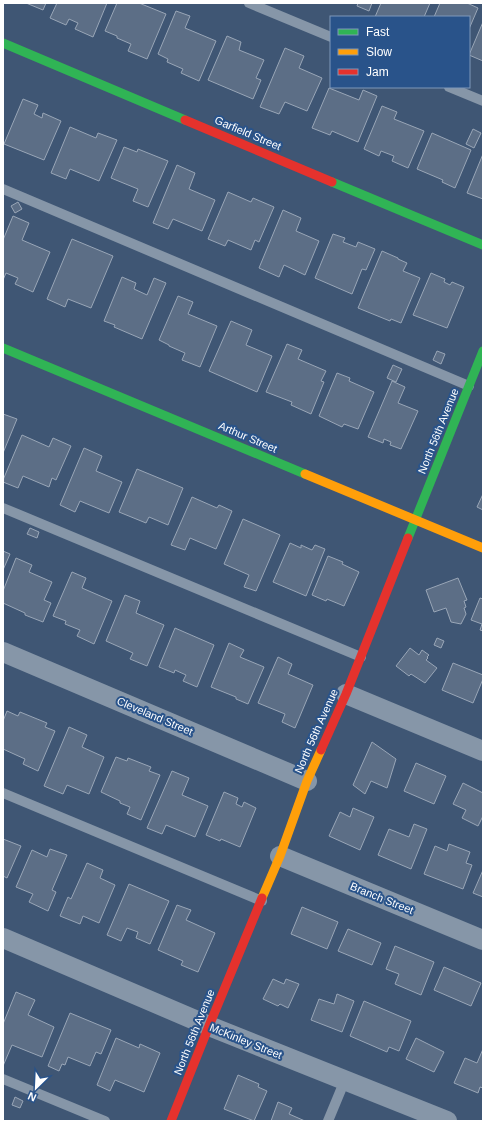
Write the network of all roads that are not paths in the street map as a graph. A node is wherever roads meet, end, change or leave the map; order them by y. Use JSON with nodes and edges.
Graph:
{"nodes":[{"id":1,"x":250,"y":3,"type":"edge"},
{"id":2,"x":330,"y":37,"type":"edge"},
{"id":3,"x":3,"y":43,"type":"edge"},
{"id":4,"x":452,"y":88,"type":"edge"},
{"id":5,"x":483,"y":101,"type":"edge"},
{"id":6,"x":3,"y":188,"type":"edge"},
{"id":7,"x":483,"y":245,"type":"edge"},
{"id":8,"x":3,"y":348,"type":"edge"},
{"id":9,"x":483,"y":351,"type":"edge"},
{"id":10,"x":469,"y":386,"type":"junction"},
{"id":11,"x":3,"y":508,"type":"edge"},
{"id":12,"x":415,"y":520,"type":"junction"},
{"id":13,"x":483,"y":548,"type":"edge"},
{"id":14,"x":3,"y":652,"type":"edge"},
{"id":15,"x":361,"y":657,"type":"junction"},
{"id":16,"x":346,"y":694,"type":"junction"},
{"id":17,"x":483,"y":751,"type":"edge"},
{"id":18,"x":307,"y":780,"type":"junction"},
{"id":19,"x":3,"y":793,"type":"edge"},
{"id":20,"x":280,"y":856,"type":"junction"},
{"id":21,"x":262,"y":901,"type":"junction"},
{"id":22,"x":3,"y":938,"type":"edge"},
{"id":23,"x":483,"y":940,"type":"edge"},
{"id":24,"x":209,"y":1026,"type":"junction"},
{"id":25,"x":3,"y":1079,"type":"edge"},
{"id":26,"x":345,"y":1080,"type":"junction"},
{"id":27,"x":105,"y":1121,"type":"edge"},
{"id":28,"x":171,"y":1121,"type":"edge"},
{"id":29,"x":328,"y":1121,"type":"edge"},
{"id":30,"x":447,"y":1121,"type":"edge"}],
"edges":[{"from":1,"to":2,"type":"lane"},
{"from":3,"to":7,"type":"street","name":"Garfield Street"},
{"from":4,"to":5,"type":"lane"},
{"from":6,"to":10,"type":"lane"},
{"from":8,"to":12,"type":"street","name":"Arthur Street"},
{"from":9,"to":10,"type":"street","name":"North 56th Avenue"},
{"from":10,"to":12,"type":"street","name":"North 56th Avenue"},
{"from":11,"to":15,"type":"lane"},
{"from":12,"to":13,"type":"street","name":"Arthur Street"},
{"from":12,"to":15,"type":"street","name":"North 56th Avenue"},
{"from":14,"to":18,"type":"street","name":"Cleveland Street"},
{"from":15,"to":16,"type":"street","name":"North 56th Avenue"},
{"from":16,"to":17,"type":"street"},
{"from":16,"to":18,"type":"street","name":"North 56th Avenue"},
{"from":18,"to":20,"type":"street","name":"North 56th Avenue"},
{"from":19,"to":21,"type":"lane"},
{"from":20,"to":21,"type":"street","name":"North 56th Avenue"},
{"from":20,"to":23,"type":"street","name":"Branch Street"},
{"from":21,"to":24,"type":"street","name":"North 56th Avenue"},
{"from":22,"to":24,"type":"street","name":"McKinley Street"},
{"from":24,"to":26,"type":"street","name":"McKinley Street"},
{"from":24,"to":28,"type":"street","name":"North 56th Avenue"},
{"from":25,"to":27,"type":"lane"},
{"from":26,"to":29,"type":"lane"},
{"from":26,"to":30,"type":"street","name":"McKinley Street"}]}
